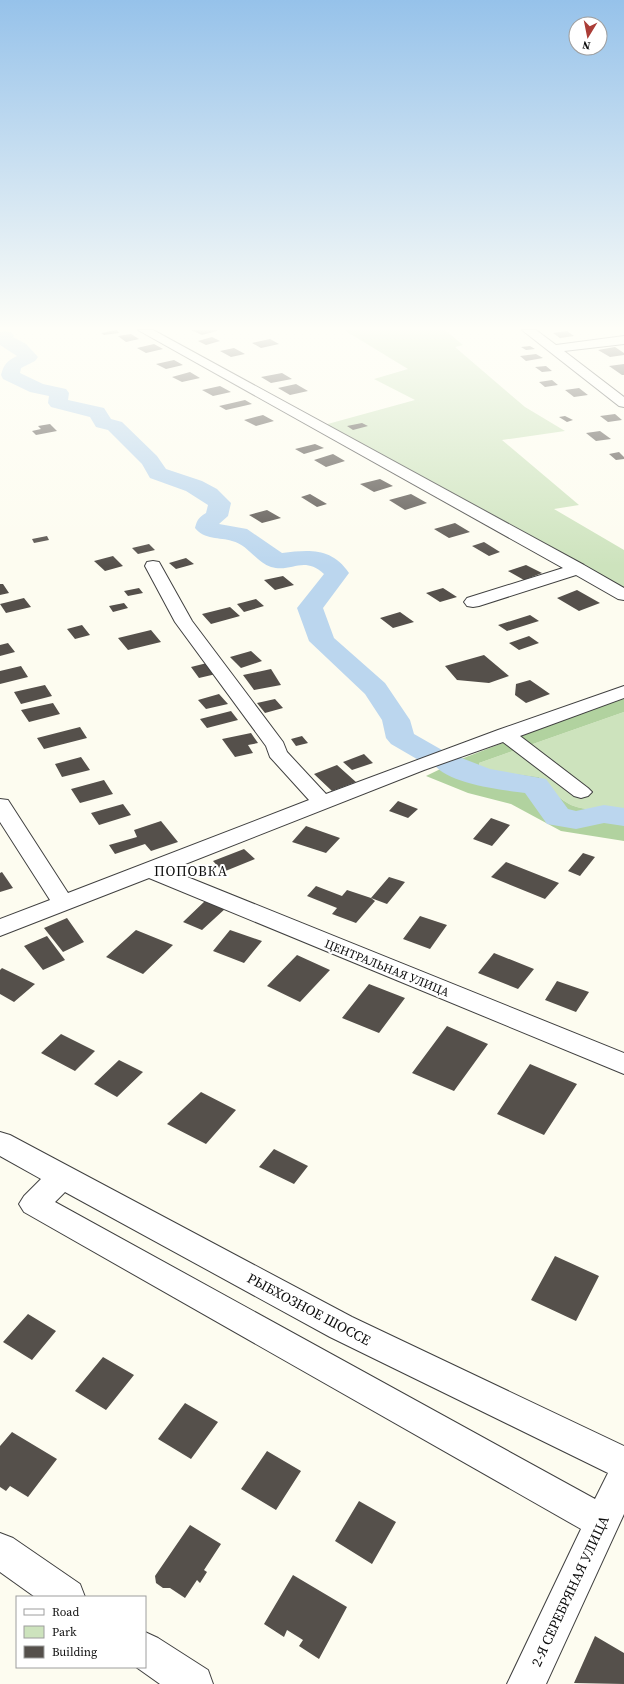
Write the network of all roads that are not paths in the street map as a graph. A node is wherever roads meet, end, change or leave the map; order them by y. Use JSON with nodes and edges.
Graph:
{"nodes":[{"id":1,"x":287,"y":409,"type":"edge"},
{"id":2,"x":153,"y":566,"type":"dead end"},
{"id":3,"x":578,"y":569,"type":"junction"},
{"id":4,"x":624,"y":595,"type":"edge"},
{"id":5,"x":473,"y":602,"type":"dead end"},
{"id":6,"x":624,"y":692,"type":"edge"},
{"id":7,"x":505,"y":734,"type":"junction"},
{"id":8,"x":581,"y":792,"type":"dead end"},
{"id":9,"x":324,"y":803,"type":"junction"},
{"id":10,"x":0,"y":805,"type":"edge"},
{"id":11,"x":151,"y":871,"type":"junction"},
{"id":12,"x":64,"y":904,"type":"junction"},
{"id":13,"x":0,"y":928,"type":"edge"},
{"id":14,"x":624,"y":1064,"type":"edge"},
{"id":15,"x":0,"y":1143,"type":"edge"},
{"id":16,"x":62,"y":1177,"type":"junction"},
{"id":17,"x":624,"y":1463,"type":"edge"},
{"id":18,"x":624,"y":1476,"type":"edge"},
{"id":19,"x":603,"y":1522,"type":"junction"},
{"id":20,"x":0,"y":1552,"type":"edge"},
{"id":21,"x":66,"y":1596,"type":"edge"},
{"id":22,"x":146,"y":1652,"type":"edge"},
{"id":23,"x":194,"y":1684,"type":"edge"},
{"id":24,"x":526,"y":1684,"type":"edge"}],
"edges":[{"from":1,"to":3,"type":"street"},
{"from":2,"to":9,"type":"street"},
{"from":3,"to":4,"type":"street"},
{"from":3,"to":5,"type":"street"},
{"from":6,"to":7,"type":"street"},
{"from":7,"to":8,"type":"street"},
{"from":7,"to":9,"type":"street"},
{"from":9,"to":11,"type":"street"},
{"from":10,"to":12,"type":"street"},
{"from":11,"to":12,"type":"street"},
{"from":11,"to":14,"type":"street","name":"ЦЕНТРАЛЬНАЯ УЛИЦА"},
{"from":12,"to":13,"type":"street"},
{"from":15,"to":16,"type":"street","name":"РЫБХОЗНОЕ ШОССЕ"},
{"from":16,"to":17,"type":"street","name":"РЫБХОЗНОЕ ШОССЕ"},
{"from":16,"to":19,"type":"street"},
{"from":18,"to":19,"type":"street","name":"2-Я СЕРЕБРЯНАЯ УЛИЦА"},
{"from":19,"to":24,"type":"street","name":"2-Я СЕРЕБРЯНАЯ УЛИЦА"},
{"from":20,"to":21,"type":"street"},
{"from":22,"to":23,"type":"street"}]}
